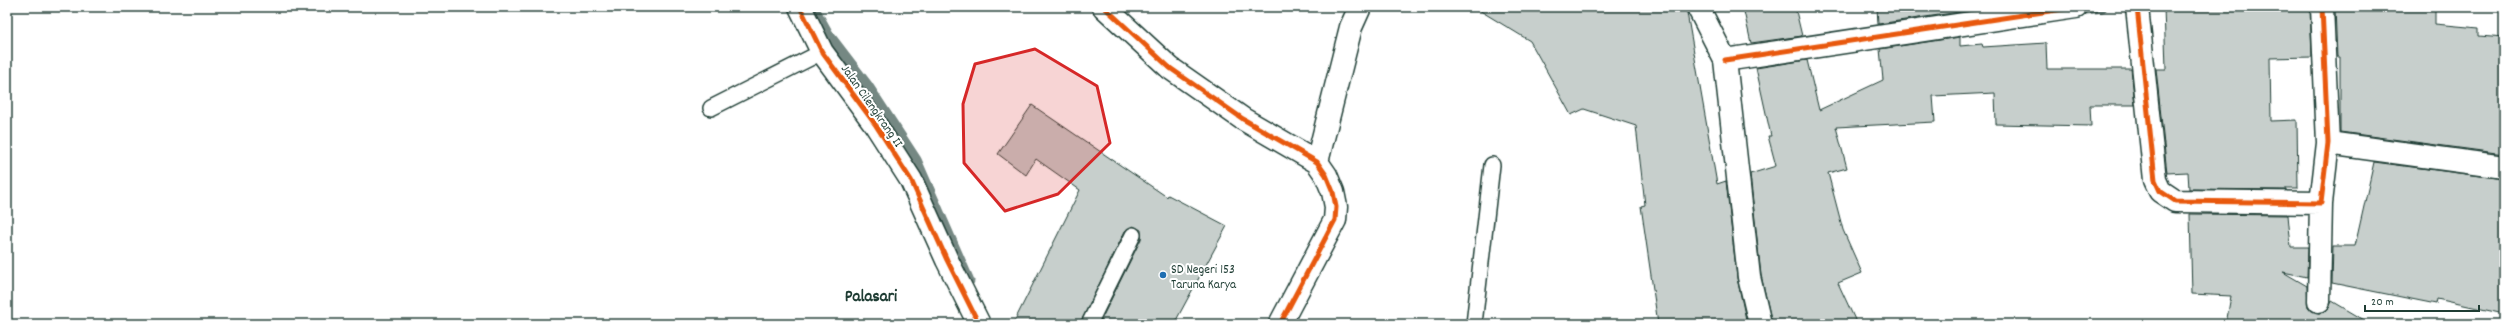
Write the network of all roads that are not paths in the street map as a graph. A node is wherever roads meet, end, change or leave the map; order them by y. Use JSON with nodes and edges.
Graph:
{"nodes":[{"id":1,"x":800,"y":7,"type":"edge"},
{"id":2,"x":1104,"y":7,"type":"edge"},
{"id":3,"x":1360,"y":7,"type":"edge"},
{"id":4,"x":1698,"y":7,"type":"edge"},
{"id":5,"x":2076,"y":7,"type":"edge"},
{"id":6,"x":2137,"y":7,"type":"edge"},
{"id":7,"x":2322,"y":7,"type":"edge"},
{"id":8,"x":822,"y":52,"type":"junction"},
{"id":9,"x":1725,"y":60,"type":"junction"},
{"id":10,"x":711,"y":108,"type":"dead end"},
{"id":11,"x":2328,"y":143,"type":"junction"},
{"id":12,"x":1317,"y":162,"type":"junction"},
{"id":13,"x":1492,"y":165,"type":"dead end"},
{"id":14,"x":2504,"y":167,"type":"edge"},
{"id":15,"x":2321,"y":203,"type":"junction"},
{"id":16,"x":1133,"y":235,"type":"dead end"},
{"id":17,"x":2318,"y":301,"type":"dead end"},
{"id":18,"x":979,"y":324,"type":"edge"},
{"id":19,"x":1089,"y":324,"type":"edge"},
{"id":20,"x":1280,"y":324,"type":"edge"},
{"id":21,"x":1474,"y":324,"type":"edge"},
{"id":22,"x":1760,"y":324,"type":"edge"}],
"edges":[{"from":1,"to":8,"type":"street","name":"Jalan Cilengkrang II"},
{"from":2,"to":12,"type":"street"},
{"from":3,"to":12,"type":"street"},
{"from":4,"to":9,"type":"street"},
{"from":5,"to":9,"type":"street"},
{"from":6,"to":15,"type":"street"},
{"from":7,"to":11,"type":"street"},
{"from":8,"to":10,"type":"lane"},
{"from":8,"to":18,"type":"street","name":"Jalan Cilengkrang II"},
{"from":9,"to":22,"type":"street"},
{"from":11,"to":14,"type":"street"},
{"from":11,"to":15,"type":"street"},
{"from":12,"to":20,"type":"street"},
{"from":13,"to":21,"type":"lane"},
{"from":15,"to":17,"type":"street"},
{"from":16,"to":19,"type":"lane"}]}
